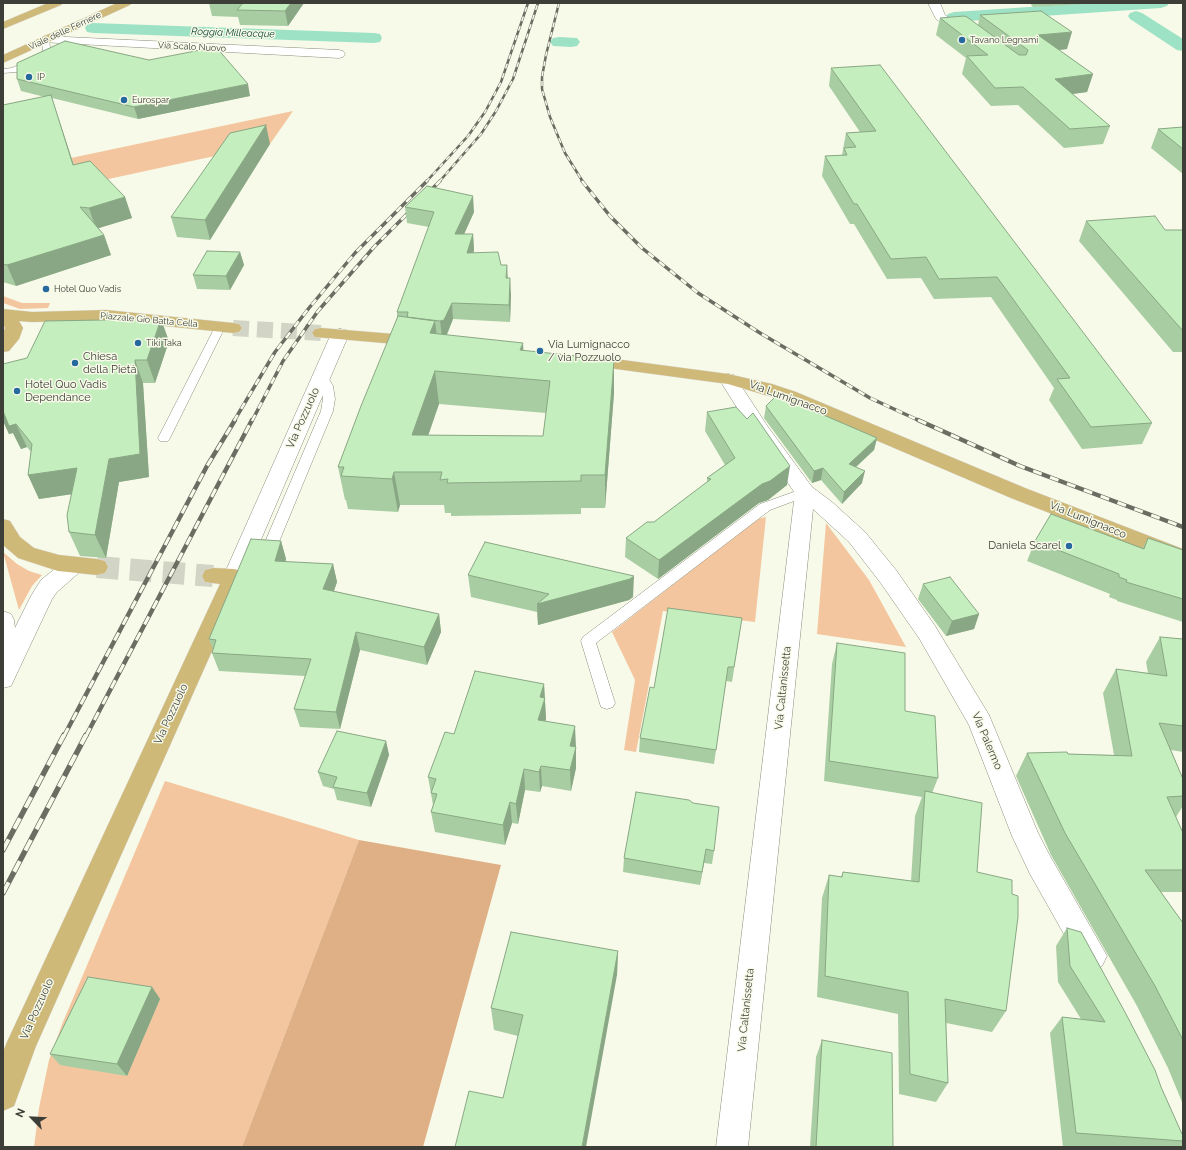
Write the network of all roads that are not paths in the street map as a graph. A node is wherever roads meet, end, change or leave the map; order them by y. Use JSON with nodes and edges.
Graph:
{"nodes":[{"id":1,"x":57,"y":3,"type":"edge"},
{"id":2,"x":126,"y":3,"type":"edge"},
{"id":3,"x":934,"y":3,"type":"edge"},
{"id":4,"x":952,"y":24,"type":"edge"},
{"id":5,"x":3,"y":26,"type":"edge"},
{"id":6,"x":45,"y":40,"type":"junction"},
{"id":7,"x":339,"y":54,"type":"dead end"},
{"id":8,"x":3,"y":59,"type":"edge"},
{"id":9,"x":3,"y":71,"type":"edge"},
{"id":10,"x":4,"y":314,"type":"edge"},
{"id":11,"x":226,"y":328,"type":"joint"},
{"id":12,"x":320,"y":333,"type":"tunnel mouth"},
{"id":13,"x":340,"y":334,"type":"junction"},
{"id":14,"x":431,"y":343,"type":"edge"},
{"id":15,"x":3,"y":346,"type":"edge"},
{"id":16,"x":568,"y":358,"type":"edge"},
{"id":17,"x":322,"y":376,"type":"junction"},
{"id":18,"x":728,"y":379,"type":"junction"},
{"id":19,"x":164,"y":438,"type":"dead end"},
{"id":20,"x":805,"y":492,"type":"junction"},
{"id":21,"x":3,"y":526,"type":"edge"},
{"id":22,"x":270,"y":549,"type":"edge"},
{"id":23,"x":1183,"y":557,"type":"edge"},
{"id":24,"x":74,"y":565,"type":"junction"},
{"id":25,"x":97,"y":567,"type":"tunnel mouth"},
{"id":26,"x":223,"y":577,"type":"joint"},
{"id":27,"x":3,"y":620,"type":"edge"},
{"id":28,"x":3,"y":656,"type":"edge"},
{"id":29,"x":3,"y":679,"type":"edge"},
{"id":30,"x":607,"y":703,"type":"dead end"},
{"id":31,"x":1104,"y":977,"type":"edge"},
{"id":32,"x":3,"y":1095,"type":"edge"},
{"id":33,"x":732,"y":1147,"type":"edge"}],
"edges":[{"from":1,"to":5,"type":"main road"},
{"from":2,"to":6,"type":"main road","name":"Viale delle Ferriere"},
{"from":3,"to":4,"type":"street"},
{"from":6,"to":7,"type":"street","name":"Via Scalo Nuovo"},
{"from":6,"to":8,"type":"main road","name":"Viale delle Ferriere"},
{"from":6,"to":9,"type":"lane"},
{"from":10,"to":11,"type":"main road","name":"Piazzale Gio Batta Cella"},
{"from":10,"to":15,"type":"main road","name":"Piazzale Gio Batta Cella"},
{"from":11,"to":19,"type":"lane","name":"Piazzale Gio Batta Cella"},
{"from":12,"to":13,"type":"main road"},
{"from":13,"to":14,"type":"main road"},
{"from":13,"to":17,"type":"street","name":"Via Pozzuolo"},
{"from":16,"to":18,"type":"main road","name":"Via Lumignacco"},
{"from":17,"to":22,"type":"lane"},
{"from":17,"to":26,"type":"street","name":"Via Pozzuolo"},
{"from":18,"to":20,"type":"street","name":"Via Palermo"},
{"from":18,"to":23,"type":"main road","name":"Via Lumignacco"},
{"from":20,"to":30,"type":"lane"},
{"from":20,"to":31,"type":"street","name":"Via Palermo"},
{"from":20,"to":33,"type":"street","name":"Via Caltanissetta"},
{"from":21,"to":24,"type":"main road"},
{"from":24,"to":25,"type":"main road"},
{"from":24,"to":29,"type":"street"},
{"from":26,"to":32,"type":"main road","name":"Via Pozzuolo"},
{"from":27,"to":28,"type":"street"}]}
